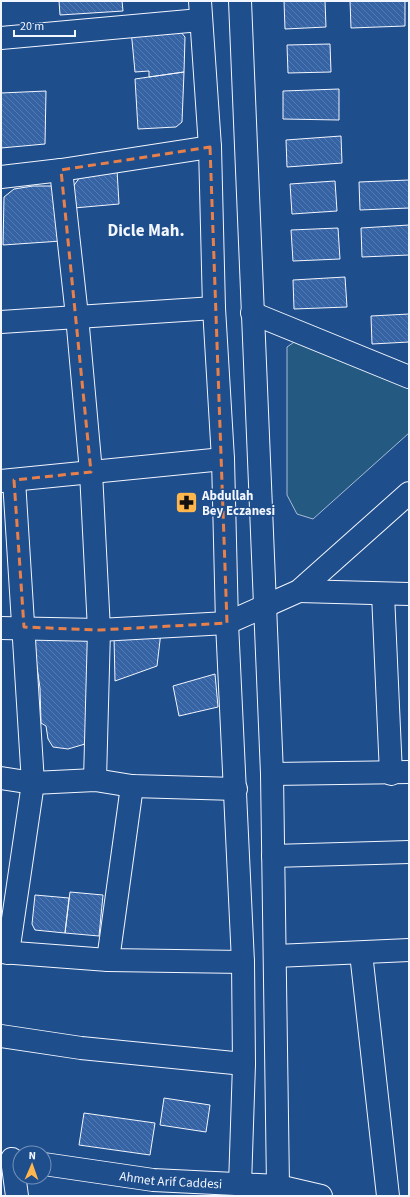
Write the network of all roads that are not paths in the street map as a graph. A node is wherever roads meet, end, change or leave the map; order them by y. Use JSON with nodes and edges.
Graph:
{"nodes":[{"id":1,"x":240,"y":1,"type":"edge"},
{"id":2,"x":200,"y":11,"type":"edge"},
{"id":3,"x":1,"y":38,"type":"edge"},
{"id":4,"x":210,"y":147,"type":"junction"},
{"id":5,"x":61,"y":170,"type":"junction"},
{"id":6,"x":1,"y":177,"type":"edge"},
{"id":7,"x":214,"y":308,"type":"junction"},
{"id":8,"x":252,"y":313,"type":"junction"},
{"id":9,"x":77,"y":316,"type":"junction"},
{"id":10,"x":1,"y":322,"type":"edge"},
{"id":11,"x":409,"y":377,"type":"edge"},
{"id":12,"x":223,"y":459,"type":"junction"},
{"id":13,"x":91,"y":472,"type":"junction"},
{"id":14,"x":7,"y":480,"type":"edge"},
{"id":15,"x":409,"y":493,"type":"edge"},
{"id":16,"x":298,"y":591,"type":"junction"},
{"id":17,"x":383,"y":594,"type":"junction"},
{"id":18,"x":409,"y":594,"type":"edge"},
{"id":19,"x":266,"y":606,"type":"junction"},
{"id":20,"x":227,"y":623,"type":"junction"},
{"id":21,"x":24,"y":627,"type":"junction"},
{"id":22,"x":1,"y":628,"type":"edge"},
{"id":23,"x":99,"y":630,"type":"junction"},
{"id":24,"x":400,"y":773,"type":"edge"},
{"id":25,"x":272,"y":774,"type":"junction"},
{"id":26,"x":1,"y":778,"type":"edge"},
{"id":27,"x":95,"y":780,"type":"junction"},
{"id":28,"x":33,"y":783,"type":"junction"},
{"id":29,"x":132,"y":786,"type":"junction"},
{"id":30,"x":236,"y":789,"type":"junction"},
{"id":31,"x":409,"y":852,"type":"edge"},
{"id":32,"x":273,"y":856,"type":"junction"},
{"id":33,"x":409,"y":950,"type":"edge"},
{"id":34,"x":4,"y":952,"type":"edge"},
{"id":35,"x":361,"y":953,"type":"junction"},
{"id":36,"x":276,"y":956,"type":"junction"},
{"id":37,"x":108,"y":960,"type":"junction"},
{"id":38,"x":243,"y":962,"type":"junction"},
{"id":39,"x":1,"y":1036,"type":"edge"},
{"id":40,"x":244,"y":1064,"type":"junction"},
{"id":41,"x":11,"y":1159,"type":"edge"},
{"id":42,"x":52,"y":1166,"type":"edge"},
{"id":43,"x":240,"y":1185,"type":"junction"},
{"id":44,"x":154,"y":1188,"type":"edge"},
{"id":45,"x":278,"y":1191,"type":"edge"},
{"id":46,"x":17,"y":1196,"type":"edge"},
{"id":47,"x":321,"y":1196,"type":"edge"},
{"id":48,"x":388,"y":1196,"type":"edge"}],
"edges":[{"from":1,"to":8,"type":"street"},
{"from":2,"to":3,"type":"street"},
{"from":2,"to":4,"type":"street"},
{"from":4,"to":5,"type":"street"},
{"from":4,"to":7,"type":"street"},
{"from":5,"to":6,"type":"street"},
{"from":5,"to":9,"type":"street"},
{"from":7,"to":9,"type":"street"},
{"from":7,"to":12,"type":"street"},
{"from":8,"to":11,"type":"street"},
{"from":8,"to":19,"type":"street"},
{"from":9,"to":10,"type":"street"},
{"from":9,"to":13,"type":"street"},
{"from":12,"to":13,"type":"street"},
{"from":12,"to":20,"type":"street"},
{"from":13,"to":14,"type":"street"},
{"from":13,"to":23,"type":"street"},
{"from":14,"to":21,"type":"street"},
{"from":15,"to":16,"type":"street"},
{"from":16,"to":17,"type":"street"},
{"from":16,"to":19,"type":"street"},
{"from":17,"to":18,"type":"street"},
{"from":17,"to":24,"type":"street"},
{"from":19,"to":20,"type":"street"},
{"from":19,"to":25,"type":"street"},
{"from":20,"to":23,"type":"street"},
{"from":20,"to":30,"type":"street"},
{"from":21,"to":22,"type":"street"},
{"from":21,"to":23,"type":"street"},
{"from":21,"to":28,"type":"street"},
{"from":23,"to":27,"type":"street"},
{"from":24,"to":25,"type":"street"},
{"from":25,"to":32,"type":"street"},
{"from":26,"to":28,"type":"street"},
{"from":27,"to":28,"type":"street"},
{"from":27,"to":29,"type":"street"},
{"from":28,"to":34,"type":"street"},
{"from":29,"to":30,"type":"street"},
{"from":29,"to":37,"type":"street"},
{"from":30,"to":38,"type":"street"},
{"from":31,"to":32,"type":"street"},
{"from":32,"to":36,"type":"street"},
{"from":33,"to":35,"type":"street"},
{"from":34,"to":37,"type":"street"},
{"from":35,"to":36,"type":"street"},
{"from":35,"to":48,"type":"street"},
{"from":36,"to":45,"type":"street"},
{"from":37,"to":38,"type":"street"},
{"from":38,"to":40,"type":"street"},
{"from":39,"to":40,"type":"street"},
{"from":40,"to":43,"type":"street"},
{"from":41,"to":46,"type":"street"},
{"from":42,"to":44,"type":"street","name":"Ahmet Arif Caddesi"},
{"from":43,"to":44,"type":"street","name":"Ahmet Arif Caddesi"},
{"from":43,"to":45,"type":"street","name":"Ahmet Arif Caddesi"},
{"from":45,"to":47,"type":"street","name":"Ahmet Arif Caddesi"}]}
